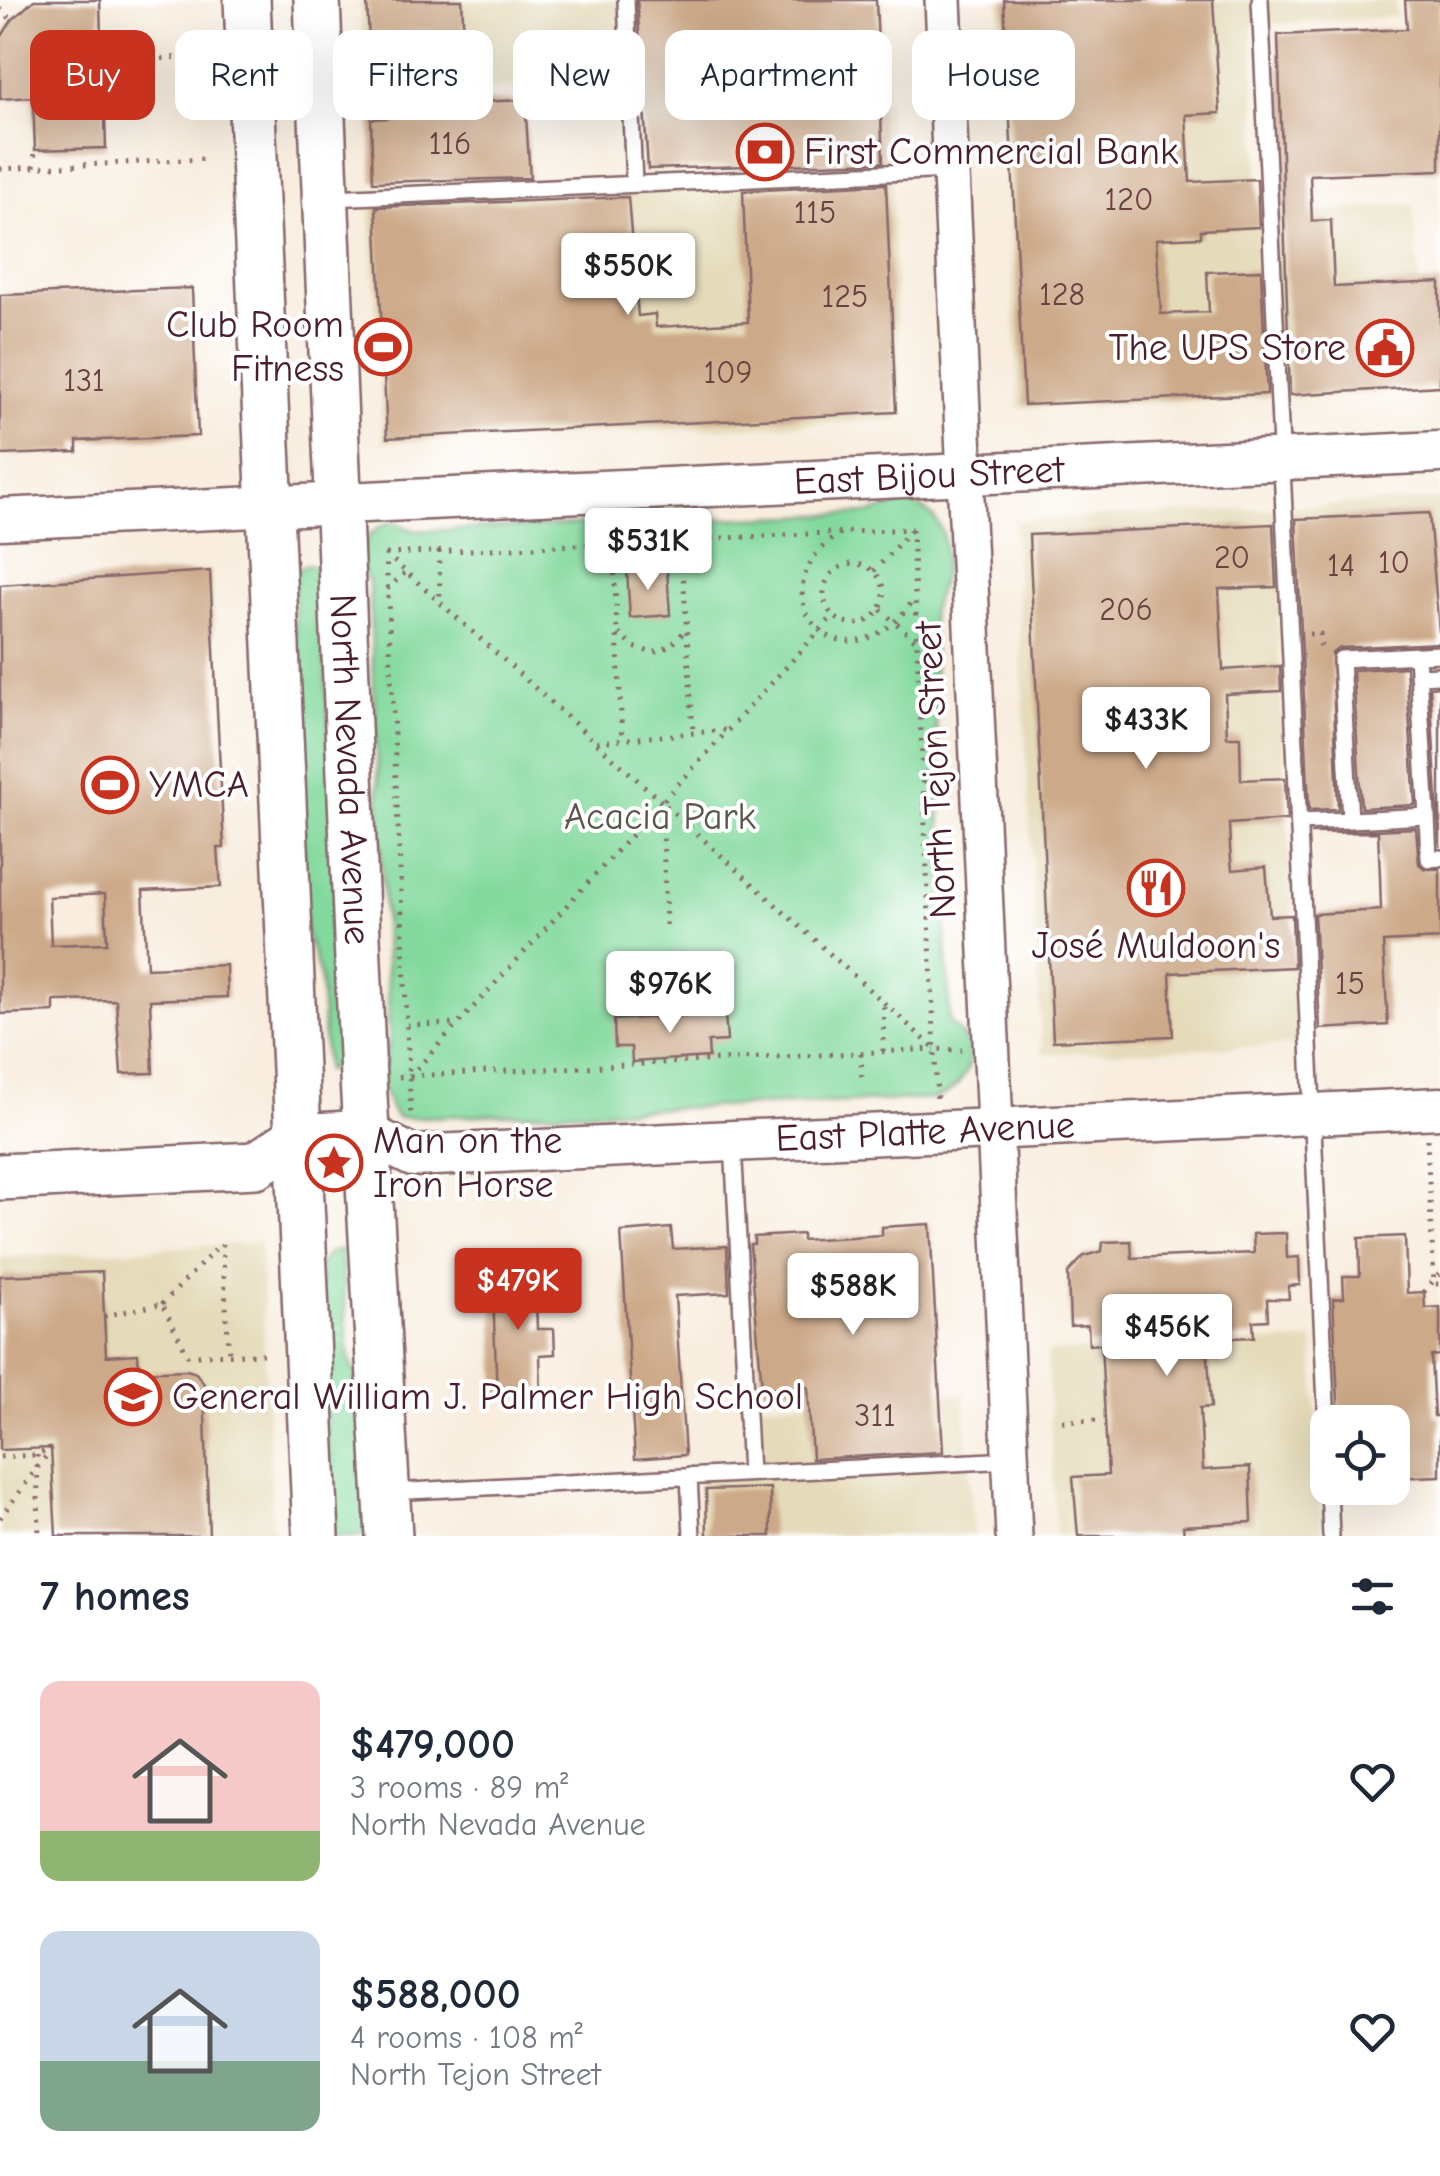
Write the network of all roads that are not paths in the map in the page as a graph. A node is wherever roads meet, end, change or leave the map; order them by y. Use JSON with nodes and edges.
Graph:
{"nodes":[{"id":1,"x":247,"y":0,"type":"edge"},
{"id":2,"x":318,"y":0,"type":"edge"},
{"id":3,"x":626,"y":0,"type":"edge"},
{"id":4,"x":943,"y":0,"type":"edge"},
{"id":5,"x":1260,"y":0,"type":"edge"},
{"id":6,"x":951,"y":170,"type":"junction"},
{"id":7,"x":634,"y":184,"type":"junction"},
{"id":8,"x":328,"y":198,"type":"junction"},
{"id":9,"x":1440,"y":452,"type":"edge"},
{"id":10,"x":1282,"y":459,"type":"junction"},
{"id":11,"x":965,"y":474,"type":"junction"},
{"id":12,"x":339,"y":504,"type":"junction"},
{"id":13,"x":271,"y":507,"type":"junction"},
{"id":14,"x":0,"y":519,"type":"edge"},
{"id":15,"x":1440,"y":654,"type":"edge"},
{"id":16,"x":1417,"y":655,"type":"junction"},
{"id":17,"x":1440,"y":675,"type":"edge"},
{"id":18,"x":1418,"y":676,"type":"junction"},
{"id":19,"x":1427,"y":816,"type":"junction"},
{"id":20,"x":1350,"y":820,"type":"junction"},
{"id":21,"x":1298,"y":822,"type":"junction"},
{"id":22,"x":1440,"y":858,"type":"edge"},
{"id":23,"x":1433,"y":1108,"type":"edge"},
{"id":24,"x":1312,"y":1114,"type":"junction"},
{"id":25,"x":996,"y":1129,"type":"junction"},
{"id":26,"x":366,"y":1133,"type":"junction"},
{"id":27,"x":298,"y":1136,"type":"junction"},
{"id":28,"x":734,"y":1141,"type":"junction"},
{"id":29,"x":413,"y":1156,"type":"junction"},
{"id":30,"x":256,"y":1165,"type":"junction"},
{"id":31,"x":0,"y":1178,"type":"edge"},
{"id":32,"x":369,"y":1188,"type":"junction"},
{"id":33,"x":300,"y":1191,"type":"junction"},
{"id":34,"x":1326,"y":1405,"type":"edge"},
{"id":35,"x":1010,"y":1460,"type":"junction"},
{"id":36,"x":750,"y":1473,"type":"junction"},
{"id":37,"x":689,"y":1476,"type":"junction"},
{"id":38,"x":386,"y":1492,"type":"junction"},
{"id":39,"x":1330,"y":1505,"type":"edge"},
{"id":40,"x":316,"y":1536,"type":"edge"},
{"id":41,"x":389,"y":1536,"type":"edge"},
{"id":42,"x":692,"y":1536,"type":"edge"},
{"id":43,"x":1014,"y":1536,"type":"edge"},
{"id":44,"x":1332,"y":1536,"type":"edge"}],
"edges":[{"from":1,"to":13,"type":"main road","name":"North Nevada Avenue"},
{"from":2,"to":8,"type":"main road","name":"North Nevada Avenue"},
{"from":3,"to":7,"type":"lane"},
{"from":4,"to":6,"type":"street","name":"North Tejon Street"},
{"from":5,"to":10,"type":"lane"},
{"from":6,"to":7,"type":"lane"},
{"from":6,"to":11,"type":"street","name":"North Tejon Street"},
{"from":7,"to":8,"type":"lane"},
{"from":8,"to":12,"type":"main road","name":"North Nevada Avenue"},
{"from":9,"to":10,"type":"main road","name":"East Bijou Street"},
{"from":10,"to":11,"type":"main road","name":"East Bijou Street"},
{"from":10,"to":21,"type":"lane"},
{"from":11,"to":12,"type":"main road","name":"East Bijou Street"},
{"from":11,"to":25,"type":"street","name":"North Tejon Street"},
{"from":12,"to":13,"type":"main road","name":"East Bijou Street"},
{"from":12,"to":26,"type":"main road","name":"North Nevada Avenue"},
{"from":13,"to":14,"type":"main road","name":"East Bijou Street"},
{"from":13,"to":27,"type":"main road","name":"North Nevada Avenue"},
{"from":15,"to":16,"type":"lane"},
{"from":16,"to":18,"type":"lane"},
{"from":16,"to":20,"type":"lane"},
{"from":17,"to":18,"type":"lane"},
{"from":18,"to":19,"type":"lane"},
{"from":19,"to":20,"type":"lane"},
{"from":19,"to":22,"type":"lane"},
{"from":20,"to":21,"type":"lane"},
{"from":21,"to":24,"type":"lane"},
{"from":23,"to":24,"type":"main road","name":"East Platte Avenue"},
{"from":24,"to":25,"type":"main road","name":"East Platte Avenue"},
{"from":24,"to":34,"type":"lane"},
{"from":25,"to":28,"type":"main road","name":"East Platte Avenue"},
{"from":25,"to":35,"type":"street","name":"North Tejon Street"},
{"from":26,"to":27,"type":"main road","name":"East Platte Avenue"},
{"from":26,"to":29,"type":"main road","name":"East Platte Avenue"},
{"from":26,"to":32,"type":"main road","name":"North Nevada Avenue"},
{"from":27,"to":30,"type":"main road"},
{"from":27,"to":33,"type":"main road","name":"North Nevada Avenue"},
{"from":28,"to":29,"type":"main road","name":"East Platte Avenue"},
{"from":28,"to":36,"type":"lane"},
{"from":29,"to":32,"type":"main road"},
{"from":30,"to":31,"type":"main road"},
{"from":30,"to":33,"type":"main road"},
{"from":32,"to":33,"type":"main road"},
{"from":32,"to":38,"type":"main road","name":"North Nevada Avenue"},
{"from":33,"to":40,"type":"main road","name":"North Nevada Avenue"},
{"from":35,"to":36,"type":"lane"},
{"from":35,"to":43,"type":"street","name":"North Tejon Street"},
{"from":36,"to":37,"type":"lane"},
{"from":37,"to":38,"type":"lane"},
{"from":37,"to":42,"type":"lane"},
{"from":38,"to":41,"type":"main road","name":"North Nevada Avenue"},
{"from":39,"to":44,"type":"lane"}]}
